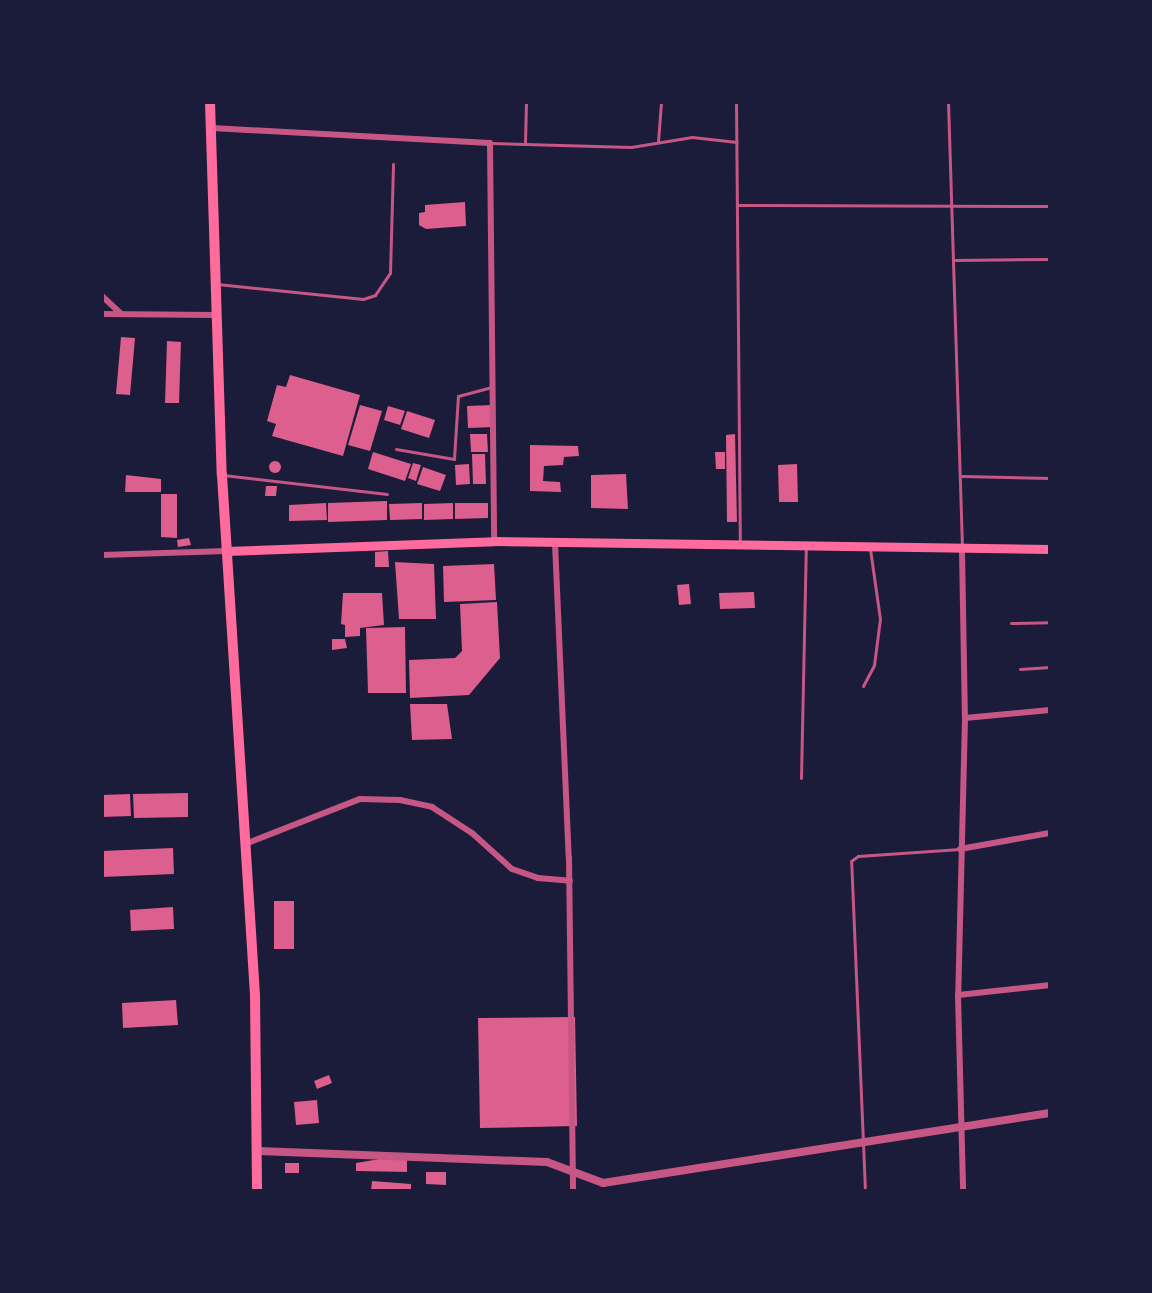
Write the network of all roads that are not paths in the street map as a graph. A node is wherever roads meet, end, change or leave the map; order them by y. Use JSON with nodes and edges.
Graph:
{"nodes":[{"id":1,"x":210,"y":102,"type":"edge"},
{"id":2,"x":526,"y":102,"type":"edge"},
{"id":3,"x":661,"y":102,"type":"edge"},
{"id":4,"x":736,"y":102,"type":"edge"},
{"id":5,"x":948,"y":102,"type":"edge"},
{"id":6,"x":212,"y":128,"type":"junction"},
{"id":7,"x":736,"y":142,"type":"junction"},
{"id":8,"x":490,"y":143,"type":"junction"},
{"id":9,"x":525,"y":143,"type":"junction"},
{"id":10,"x":658,"y":143,"type":"junction"},
{"id":11,"x":393,"y":164,"type":"dead end"},
{"id":12,"x":737,"y":205,"type":"junction"},
{"id":13,"x":949,"y":206,"type":"junction"},
{"id":14,"x":1050,"y":206,"type":"edge"},
{"id":15,"x":953,"y":260,"type":"junction"},
{"id":16,"x":1050,"y":260,"type":"edge"},
{"id":17,"x":215,"y":284,"type":"junction"},
{"id":18,"x":102,"y":296,"type":"edge"},
{"id":19,"x":102,"y":314,"type":"edge"},
{"id":20,"x":122,"y":314,"type":"junction"},
{"id":21,"x":216,"y":315,"type":"junction"},
{"id":22,"x":492,"y":387,"type":"junction"},
{"id":23,"x":396,"y":449,"type":"dead end"},
{"id":24,"x":222,"y":475,"type":"junction"},
{"id":25,"x":962,"y":476,"type":"junction"},
{"id":26,"x":1050,"y":478,"type":"edge"},
{"id":27,"x":387,"y":494,"type":"dead end"},
{"id":28,"x":494,"y":541,"type":"junction"},
{"id":29,"x":555,"y":543,"type":"junction"},
{"id":30,"x":740,"y":547,"type":"junction"},
{"id":31,"x":806,"y":547,"type":"junction"},
{"id":32,"x":870,"y":549,"type":"junction"},
{"id":33,"x":1050,"y":549,"type":"edge"},
{"id":34,"x":962,"y":550,"type":"junction"},
{"id":35,"x":226,"y":551,"type":"junction"},
{"id":36,"x":102,"y":555,"type":"edge"},
{"id":37,"x":1050,"y":622,"type":"edge"},
{"id":38,"x":1011,"y":623,"type":"dead end"},
{"id":39,"x":1050,"y":667,"type":"edge"},
{"id":40,"x":1020,"y":669,"type":"dead end"},
{"id":41,"x":863,"y":686,"type":"dead end"},
{"id":42,"x":1050,"y":710,"type":"edge"},
{"id":43,"x":965,"y":718,"type":"junction"},
{"id":44,"x":801,"y":778,"type":"dead end"},
{"id":45,"x":1050,"y":833,"type":"edge"},
{"id":46,"x":246,"y":844,"type":"junction"},
{"id":47,"x":960,"y":849,"type":"junction"},
{"id":48,"x":570,"y":881,"type":"junction"},
{"id":49,"x":1050,"y":984,"type":"edge"},
{"id":50,"x":958,"y":995,"type":"junction"},
{"id":51,"x":1050,"y":1113,"type":"edge"},
{"id":52,"x":962,"y":1126,"type":"junction"},
{"id":53,"x":865,"y":1141,"type":"junction"},
{"id":54,"x":259,"y":1151,"type":"junction"},
{"id":55,"x":573,"y":1170,"type":"junction"},
{"id":56,"x":257,"y":1191,"type":"edge"},
{"id":57,"x":573,"y":1191,"type":"edge"},
{"id":58,"x":865,"y":1191,"type":"edge"},
{"id":59,"x":963,"y":1191,"type":"edge"}],
"edges":[{"from":1,"to":6,"type":"main road"},
{"from":2,"to":9,"type":"lane"},
{"from":3,"to":10,"type":"lane"},
{"from":4,"to":7,"type":"lane"},
{"from":5,"to":13,"type":"lane"},
{"from":6,"to":8,"type":"street"},
{"from":6,"to":17,"type":"main road"},
{"from":7,"to":10,"type":"lane"},
{"from":7,"to":12,"type":"lane"},
{"from":8,"to":9,"type":"lane"},
{"from":8,"to":22,"type":"street"},
{"from":9,"to":10,"type":"lane"},
{"from":11,"to":17,"type":"lane"},
{"from":12,"to":13,"type":"lane"},
{"from":12,"to":30,"type":"lane"},
{"from":13,"to":14,"type":"lane"},
{"from":13,"to":15,"type":"lane"},
{"from":15,"to":16,"type":"lane"},
{"from":15,"to":25,"type":"lane"},
{"from":17,"to":21,"type":"main road"},
{"from":18,"to":20,"type":"street"},
{"from":19,"to":20,"type":"street"},
{"from":20,"to":21,"type":"street"},
{"from":21,"to":24,"type":"main road"},
{"from":22,"to":23,"type":"lane"},
{"from":22,"to":28,"type":"street"},
{"from":24,"to":27,"type":"lane"},
{"from":24,"to":35,"type":"main road"},
{"from":25,"to":26,"type":"lane"},
{"from":25,"to":34,"type":"lane"},
{"from":28,"to":29,"type":"main road"},
{"from":28,"to":35,"type":"main road"},
{"from":29,"to":30,"type":"main road"},
{"from":29,"to":48,"type":"street"},
{"from":30,"to":31,"type":"main road"},
{"from":31,"to":32,"type":"main road"},
{"from":31,"to":44,"type":"lane"},
{"from":32,"to":34,"type":"main road"},
{"from":32,"to":41,"type":"lane"},
{"from":33,"to":34,"type":"main road"},
{"from":34,"to":43,"type":"street"},
{"from":35,"to":36,"type":"street"},
{"from":35,"to":46,"type":"main road"},
{"from":37,"to":38,"type":"lane"},
{"from":39,"to":40,"type":"lane"},
{"from":42,"to":43,"type":"street"},
{"from":43,"to":47,"type":"street"},
{"from":45,"to":47,"type":"street"},
{"from":46,"to":48,"type":"street"},
{"from":46,"to":54,"type":"main road"},
{"from":47,"to":50,"type":"street"},
{"from":47,"to":53,"type":"lane"},
{"from":48,"to":55,"type":"street"},
{"from":49,"to":50,"type":"street"},
{"from":50,"to":52,"type":"street"},
{"from":51,"to":52,"type":"street"},
{"from":52,"to":53,"type":"street"},
{"from":52,"to":59,"type":"street"},
{"from":53,"to":55,"type":"street"},
{"from":53,"to":58,"type":"lane"},
{"from":54,"to":55,"type":"street"},
{"from":54,"to":56,"type":"main road"},
{"from":55,"to":57,"type":"street"}]}
